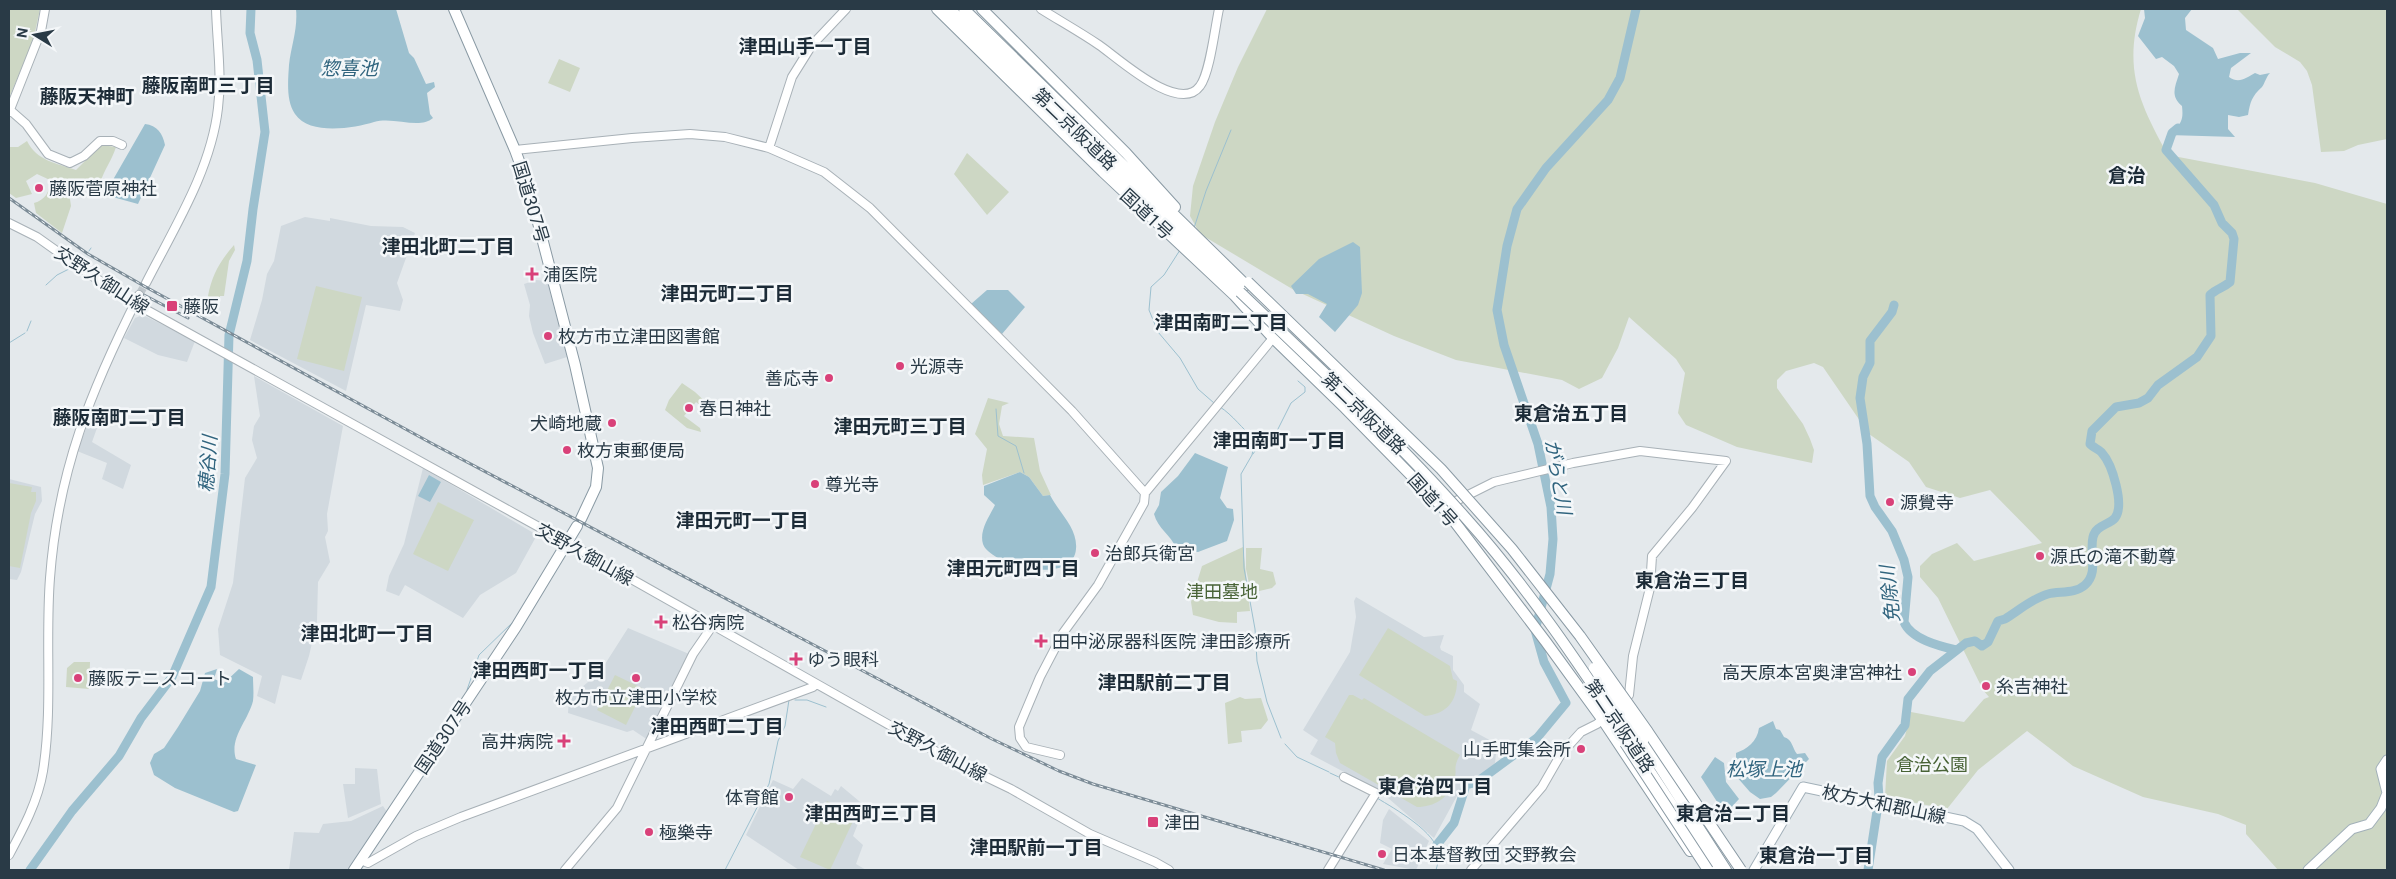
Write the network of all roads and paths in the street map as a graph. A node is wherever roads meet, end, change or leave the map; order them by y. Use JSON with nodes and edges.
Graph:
{"nodes":[{"id":1,"x":45,"y":9,"type":"edge"},
{"id":2,"x":216,"y":9,"type":"edge"},
{"id":3,"x":454,"y":9,"type":"edge"},
{"id":4,"x":846,"y":9,"type":"edge"},
{"id":5,"x":937,"y":9,"type":"edge"},
{"id":6,"x":950,"y":9,"type":"edge"},
{"id":7,"x":964,"y":9,"type":"edge"},
{"id":8,"x":982,"y":9,"type":"edge"},
{"id":9,"x":1040,"y":9,"type":"edge"},
{"id":10,"x":1219,"y":9,"type":"edge"},
{"id":11,"x":9,"y":111,"type":"edge"},
{"id":12,"x":122,"y":145,"type":"dead end"},
{"id":13,"x":769,"y":148,"type":"junction"},
{"id":14,"x":515,"y":150,"type":"junction"},
{"id":15,"x":9,"y":223,"type":"edge"},
{"id":16,"x":146,"y":283,"type":"tunnel mouth"},
{"id":17,"x":1245,"y":286,"type":"junction"},
{"id":18,"x":139,"y":295,"type":"tunnel mouth"},
{"id":19,"x":135,"y":304,"type":"junction"},
{"id":20,"x":1288,"y":320,"type":"junction"},
{"id":21,"x":1273,"y":338,"type":"junction"},
{"id":22,"x":1145,"y":493,"type":"junction"},
{"id":23,"x":1443,"y":508,"type":"junction"},
{"id":24,"x":566,"y":542,"type":"junction"},
{"id":25,"x":713,"y":625,"type":"junction"},
{"id":26,"x":1583,"y":671,"type":"junction"},
{"id":27,"x":816,"y":684,"type":"junction"},
{"id":28,"x":1617,"y":702,"type":"junction"},
{"id":29,"x":1602,"y":720,"type":"junction"},
{"id":30,"x":649,"y":747,"type":"junction"},
{"id":31,"x":1060,"y":755,"type":"dead end"},
{"id":32,"x":2387,"y":760,"type":"edge"},
{"id":33,"x":1344,"y":777,"type":"dead end"},
{"id":34,"x":9,"y":854,"type":"edge"},
{"id":35,"x":361,"y":860,"type":"junction"},
{"id":36,"x":354,"y":870,"type":"edge"},
{"id":37,"x":565,"y":870,"type":"edge"},
{"id":38,"x":1168,"y":870,"type":"edge"},
{"id":39,"x":1328,"y":870,"type":"edge"},
{"id":40,"x":1471,"y":870,"type":"edge"},
{"id":41,"x":1703,"y":870,"type":"edge"},
{"id":42,"x":1708,"y":870,"type":"edge"},
{"id":43,"x":1715,"y":870,"type":"edge"},
{"id":44,"x":1726,"y":870,"type":"edge"},
{"id":45,"x":1736,"y":870,"type":"edge"},
{"id":46,"x":1740,"y":870,"type":"edge"},
{"id":47,"x":1754,"y":870,"type":"edge"},
{"id":48,"x":2010,"y":870,"type":"edge"},
{"id":49,"x":2308,"y":870,"type":"edge"}],
"edges":[{"from":1,"to":11,"type":"street"},
{"from":2,"to":16,"type":"street"},
{"from":3,"to":14,"type":"highway","name":"国道307号"},
{"from":4,"to":13,"type":"street"},
{"from":5,"to":21,"type":"highway","name":"国道1号"},
{"from":6,"to":17,"type":"highway","name":"第二京阪道路"},
{"from":7,"to":17,"type":"highway","name":"第二京阪道路"},
{"from":8,"to":17,"type":"highway","name":"国道1号"},
{"from":9,"to":10,"type":"street"},
{"from":11,"to":12,"type":"street"},
{"from":13,"to":14,"type":"street"},
{"from":13,"to":22,"type":"street"},
{"from":14,"to":24,"type":"highway","name":"国道307号"},
{"from":15,"to":19,"type":"street","name":"交野久御山線"},
{"from":17,"to":20,"type":"highway","name":"国道1号","bridge":true},
{"from":17,"to":26,"type":"highway","name":"第二京阪道路","bridge":true},
{"from":17,"to":28,"type":"highway","name":"第二京阪道路","bridge":true},
{"from":18,"to":19,"type":"street"},
{"from":19,"to":24,"type":"street","name":"交野久御山線"},
{"from":19,"to":34,"type":"street"},
{"from":20,"to":21,"type":"street"},
{"from":20,"to":46,"type":"highway","name":"国道1号","bridge":true},
{"from":21,"to":22,"type":"street"},
{"from":21,"to":23,"type":"highway","name":"国道1号"},
{"from":22,"to":31,"type":"street"},
{"from":23,"to":29,"type":"highway","name":"国道1号"},
{"from":23,"to":29,"type":"street"},
{"from":24,"to":25,"type":"street","name":"交野久御山線"},
{"from":24,"to":35,"type":"highway","name":"国道307号"},
{"from":25,"to":27,"type":"street","name":"交野久御山線"},
{"from":25,"to":30,"type":"street"},
{"from":26,"to":42,"type":"highway","bridge":true},
{"from":26,"to":43,"type":"highway","name":"第二京阪道路","bridge":true},
{"from":27,"to":30,"type":"street"},
{"from":27,"to":38,"type":"street","name":"交野久御山線"},
{"from":28,"to":44,"type":"highway","name":"第二京阪道路","bridge":true},
{"from":28,"to":45,"type":"highway","bridge":true},
{"from":29,"to":40,"type":"street"},
{"from":29,"to":41,"type":"highway","name":"国道1号"},
{"from":30,"to":35,"type":"street"},
{"from":30,"to":37,"type":"street"},
{"from":32,"to":49,"type":"main road"},
{"from":33,"to":39,"type":"street"},
{"from":35,"to":36,"type":"highway","name":"国道307号"},
{"from":47,"to":48,"type":"main road","name":"枚方大和郡山線"}]}
